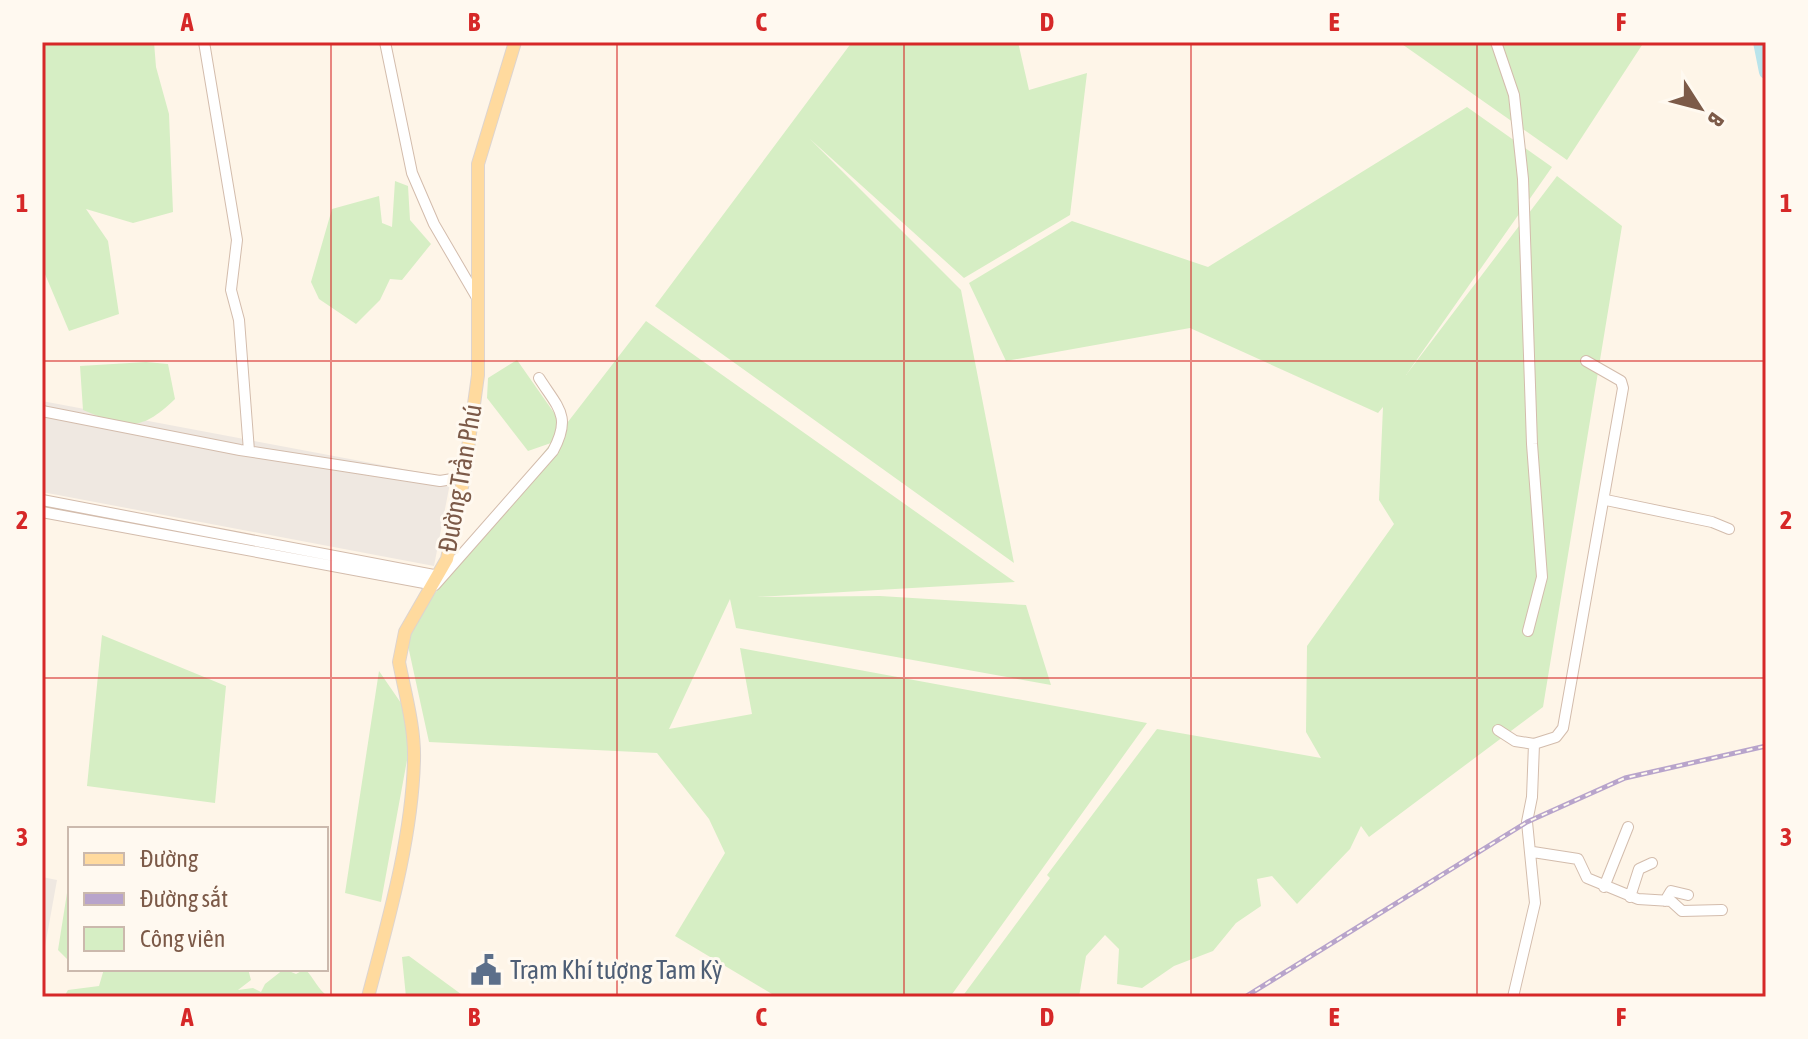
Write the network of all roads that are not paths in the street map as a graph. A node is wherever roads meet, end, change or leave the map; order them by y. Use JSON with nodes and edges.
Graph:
{"nodes":[{"id":1,"x":204,"y":42,"type":"edge"},
{"id":2,"x":385,"y":42,"type":"edge"},
{"id":3,"x":515,"y":42,"type":"edge"},
{"id":4,"x":1496,"y":42,"type":"edge"},
{"id":5,"x":476,"y":296,"type":"junction"},
{"id":6,"x":1586,"y":361,"type":"dead end"},
{"id":7,"x":539,"y":378,"type":"dead end"},
{"id":8,"x":42,"y":411,"type":"edge"},
{"id":9,"x":249,"y":451,"type":"junction"},
{"id":10,"x":464,"y":477,"type":"junction"},
{"id":11,"x":42,"y":500,"type":"edge"},
{"id":12,"x":1606,"y":500,"type":"junction"},
{"id":13,"x":42,"y":512,"type":"edge"},
{"id":14,"x":1729,"y":529,"type":"dead end"},
{"id":15,"x":437,"y":580,"type":"junction"},
{"id":16,"x":1528,"y":631,"type":"dead end"},
{"id":17,"x":1498,"y":730,"type":"dead end"},
{"id":18,"x":1534,"y":744,"type":"junction"},
{"id":19,"x":1628,"y":827,"type":"dead end"},
{"id":20,"x":1533,"y":852,"type":"junction"},
{"id":21,"x":1652,"y":863,"type":"dead end"},
{"id":22,"x":1604,"y":887,"type":"junction"},
{"id":23,"x":1688,"y":895,"type":"dead end"},
{"id":24,"x":1630,"y":897,"type":"junction"},
{"id":25,"x":1665,"y":901,"type":"junction"},
{"id":26,"x":1722,"y":910,"type":"dead end"},
{"id":27,"x":368,"y":997,"type":"edge"},
{"id":28,"x":1513,"y":997,"type":"edge"}],
"edges":[{"from":1,"to":9,"type":"street"},
{"from":2,"to":5,"type":"street"},
{"from":3,"to":5,"type":"main road","name":"Đường Trần Phú"},
{"from":4,"to":16,"type":"street"},
{"from":5,"to":10,"type":"main road","name":"Đường Trần Phú"},
{"from":6,"to":12,"type":"street"},
{"from":7,"to":15,"type":"street"},
{"from":8,"to":9,"type":"street"},
{"from":9,"to":10,"type":"street"},
{"from":10,"to":15,"type":"main road","name":"Đường Trần Phú"},
{"from":11,"to":15,"type":"street"},
{"from":12,"to":14,"type":"street"},
{"from":12,"to":18,"type":"street"},
{"from":13,"to":15,"type":"street"},
{"from":15,"to":27,"type":"main road","name":"Đường Trần Phú"},
{"from":17,"to":18,"type":"street"},
{"from":18,"to":20,"type":"street"},
{"from":19,"to":22,"type":"street"},
{"from":20,"to":22,"type":"street"},
{"from":20,"to":28,"type":"street"},
{"from":21,"to":24,"type":"street"},
{"from":22,"to":24,"type":"street"},
{"from":23,"to":25,"type":"street"},
{"from":24,"to":25,"type":"street"},
{"from":25,"to":26,"type":"street"}]}
